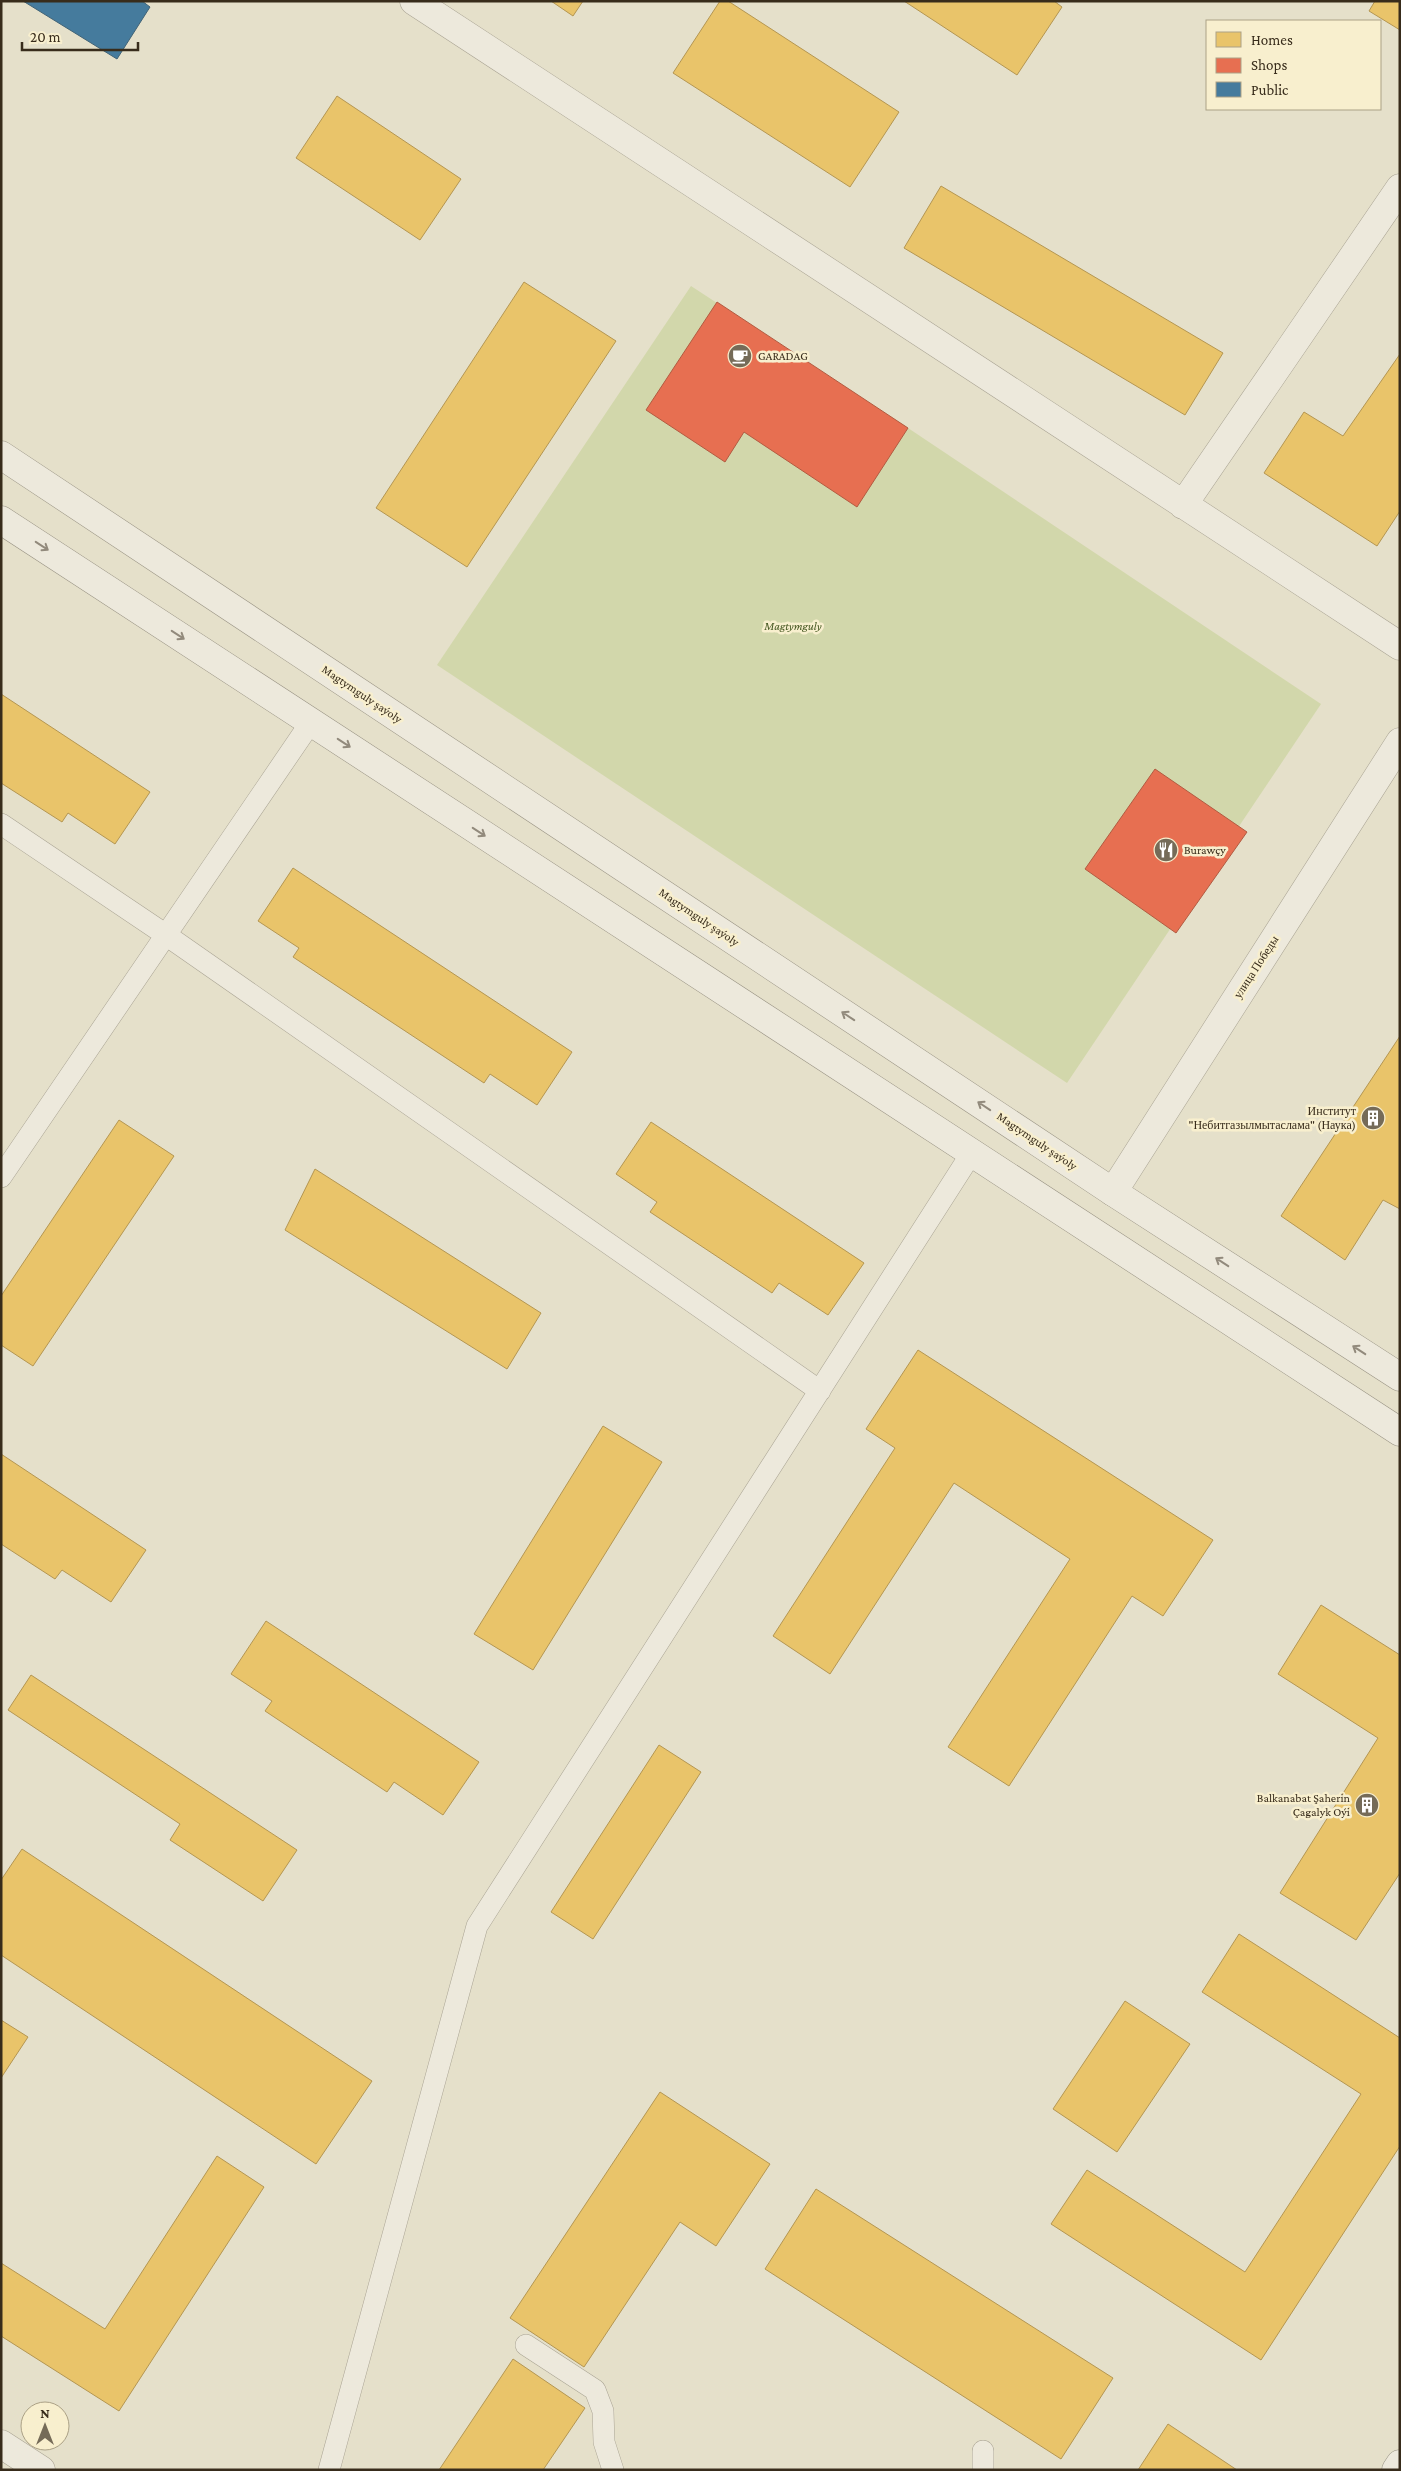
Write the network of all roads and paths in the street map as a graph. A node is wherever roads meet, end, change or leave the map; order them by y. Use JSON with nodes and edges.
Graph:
{"nodes":[{"id":1,"x":414,"y":1,"type":"edge"},
{"id":2,"x":1400,"y":188,"type":"edge"},
{"id":3,"x":1,"y":454,"type":"edge"},
{"id":4,"x":1184,"y":505,"type":"junction"},
{"id":5,"x":1,"y":520,"type":"edge"},
{"id":6,"x":1400,"y":646,"type":"edge"},
{"id":7,"x":311,"y":722,"type":"junction"},
{"id":8,"x":1400,"y":742,"type":"edge"},
{"id":9,"x":1,"y":824,"type":"edge"},
{"id":10,"x":166,"y":935,"type":"junction"},
{"id":11,"x":971,"y":1154,"type":"junction"},
{"id":12,"x":1,"y":1177,"type":"edge"},
{"id":13,"x":1113,"y":1192,"type":"junction"},
{"id":14,"x":1400,"y":1377,"type":"edge"},
{"id":15,"x":820,"y":1391,"type":"junction"},
{"id":16,"x":1400,"y":1432,"type":"edge"},
{"id":17,"x":526,"y":2345,"type":"dead end"},
{"id":18,"x":1,"y":2444,"type":"edge"},
{"id":19,"x":1400,"y":2464,"type":"edge"},
{"id":20,"x":41,"y":2470,"type":"edge"},
{"id":21,"x":330,"y":2470,"type":"edge"},
{"id":22,"x":613,"y":2470,"type":"edge"},
{"id":23,"x":1396,"y":2470,"type":"edge"}],
"edges":[{"from":1,"to":4,"type":"street"},
{"from":2,"to":4,"type":"street"},
{"from":13,"to":3,"type":"street","name":"Magtymguly şaýoly","one_way":true},
{"from":4,"to":6,"type":"street"},
{"from":5,"to":7,"type":"street","one_way":true},
{"from":7,"to":10,"type":"lane"},
{"from":7,"to":11,"type":"street","one_way":true},
{"from":8,"to":13,"type":"street","name":"улица Победы"},
{"from":9,"to":10,"type":"lane"},
{"from":10,"to":12,"type":"lane"},
{"from":10,"to":15,"type":"lane"},
{"from":11,"to":15,"type":"lane"},
{"from":11,"to":16,"type":"street"},
{"from":14,"to":13,"type":"street","name":"Magtymguly şaýoly","one_way":true},
{"from":15,"to":21,"type":"lane"},
{"from":17,"to":22,"type":"lane"},
{"from":18,"to":20,"type":"street"},
{"from":19,"to":23,"type":"street"}]}
